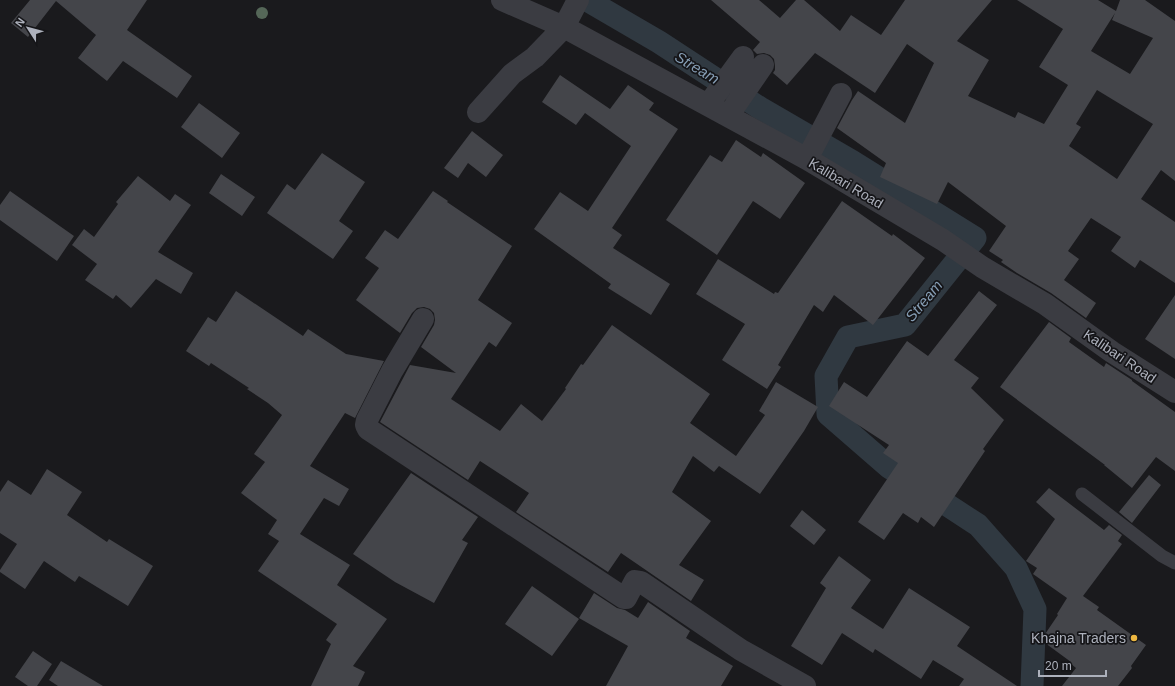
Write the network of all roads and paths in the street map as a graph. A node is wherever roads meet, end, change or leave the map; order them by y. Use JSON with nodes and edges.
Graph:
{"nodes":[{"id":1,"x":502,"y":0,"type":"edge"},
{"id":2,"x":578,"y":0,"type":"edge"},
{"id":3,"x":565,"y":27,"type":"junction"},
{"id":4,"x":743,"y":57,"type":"dead end"},
{"id":5,"x":763,"y":65,"type":"dead end"},
{"id":6,"x":841,"y":94,"type":"dead end"},
{"id":7,"x":708,"y":105,"type":"junction"},
{"id":8,"x":478,"y":112,"type":"dead end"},
{"id":9,"x":728,"y":115,"type":"junction"},
{"id":10,"x":807,"y":158,"type":"junction"},
{"id":11,"x":423,"y":319,"type":"dead end"},
{"id":12,"x":1175,"y":392,"type":"edge"},
{"id":13,"x":1082,"y":494,"type":"dead end"},
{"id":14,"x":1175,"y":563,"type":"edge"},
{"id":15,"x":805,"y":686,"type":"edge"}],
"edges":[{"from":1,"to":3,"type":"street","name":"Kalibari Road"},
{"from":2,"to":3,"type":"street"},
{"from":3,"to":7,"type":"street","name":"Kalibari Road"},
{"from":3,"to":8,"type":"street"},
{"from":4,"to":7,"type":"street"},
{"from":5,"to":9,"type":"street"},
{"from":6,"to":10,"type":"street"},
{"from":7,"to":9,"type":"street","name":"Kalibari Road"},
{"from":9,"to":10,"type":"street","name":"Kalibari Road"},
{"from":10,"to":12,"type":"street","name":"Kalibari Road"},
{"from":11,"to":15,"type":"street"},
{"from":13,"to":14,"type":"lane"}]}
